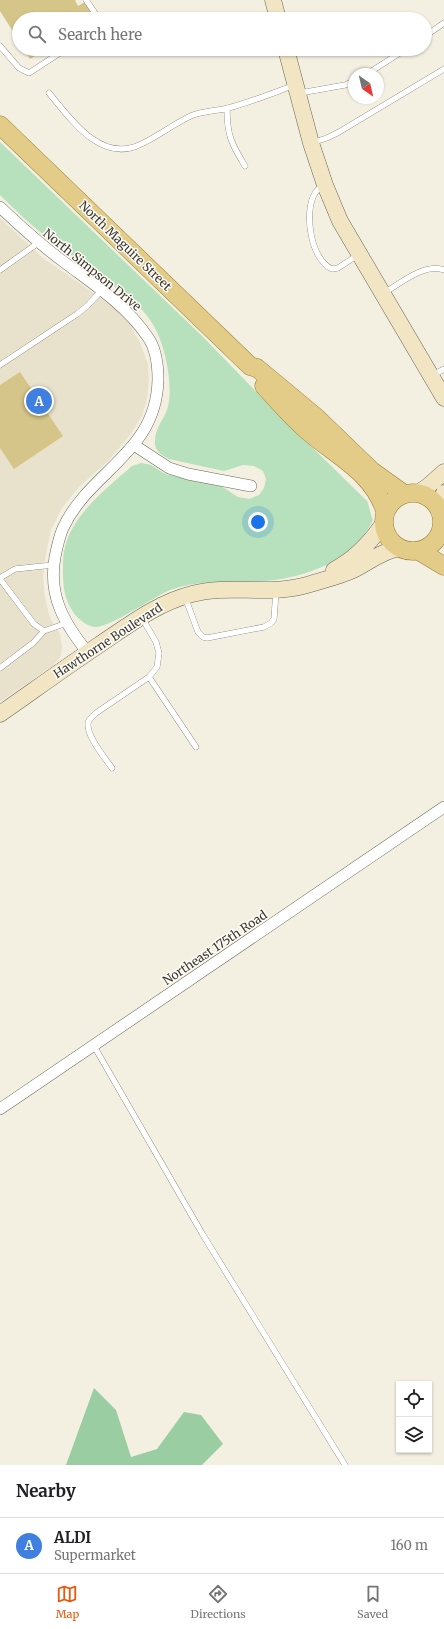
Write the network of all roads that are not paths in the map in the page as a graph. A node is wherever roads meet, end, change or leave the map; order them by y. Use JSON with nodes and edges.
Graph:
{"nodes":[{"id":1,"x":86,"y":0,"type":"edge"},
{"id":2,"x":273,"y":0,"type":"edge"},
{"id":3,"x":94,"y":12,"type":"edge"},
{"id":4,"x":276,"y":12,"type":"edge"},
{"id":5,"x":444,"y":23,"type":"edge"},
{"id":6,"x":432,"y":31,"type":"edge"},
{"id":7,"x":0,"y":46,"type":"edge"},
{"id":8,"x":55,"y":56,"type":"edge"},
{"id":9,"x":288,"y":56,"type":"edge"},
{"id":10,"x":395,"y":56,"type":"edge"},
{"id":11,"x":376,"y":68,"type":"edge"},
{"id":12,"x":444,"y":69,"type":"edge"},
{"id":13,"x":348,"y":84,"type":"edge"},
{"id":14,"x":296,"y":90,"type":"junction"},
{"id":15,"x":49,"y":93,"type":"dead end"},
{"id":16,"x":227,"y":108,"type":"junction"},
{"id":17,"x":0,"y":125,"type":"edge"},
{"id":18,"x":311,"y":143,"type":"junction"},
{"id":19,"x":245,"y":166,"type":"dead end"},
{"id":20,"x":325,"y":185,"type":"junction"},
{"id":21,"x":0,"y":207,"type":"edge"},
{"id":22,"x":38,"y":243,"type":"junction"},
{"id":23,"x":358,"y":255,"type":"junction"},
{"id":24,"x":0,"y":270,"type":"edge"},
{"id":25,"x":444,"y":270,"type":"edge"},
{"id":26,"x":101,"y":291,"type":"junction"},
{"id":27,"x":382,"y":294,"type":"junction"},
{"id":28,"x":0,"y":365,"type":"edge"},
{"id":29,"x":250,"y":366,"type":"junction"},
{"id":30,"x":438,"y":373,"type":"edge"},
{"id":31,"x":444,"y":398,"type":"edge"},
{"id":32,"x":134,"y":445,"type":"junction"},
{"id":33,"x":444,"y":472,"type":"edge"},
{"id":34,"x":251,"y":486,"type":"dead end"},
{"id":35,"x":411,"y":493,"type":"junction"},
{"id":36,"x":442,"y":501,"type":"edge"},
{"id":37,"x":384,"y":518,"type":"junction"},
{"id":38,"x":443,"y":537,"type":"edge"},
{"id":39,"x":399,"y":548,"type":"junction"},
{"id":40,"x":419,"y":551,"type":"junction"},
{"id":41,"x":53,"y":565,"type":"junction"},
{"id":42,"x":444,"y":566,"type":"edge"},
{"id":43,"x":0,"y":578,"type":"edge"},
{"id":44,"x":321,"y":580,"type":"junction"},
{"id":45,"x":276,"y":589,"type":"junction"},
{"id":46,"x":185,"y":596,"type":"junction"},
{"id":47,"x":141,"y":616,"type":"junction"},
{"id":48,"x":67,"y":623,"type":"junction"},
{"id":49,"x":44,"y":631,"type":"junction"},
{"id":50,"x":88,"y":653,"type":"junction"},
{"id":51,"x":0,"y":668,"type":"edge"},
{"id":52,"x":149,"y":677,"type":"junction"},
{"id":53,"x":0,"y":714,"type":"edge"},
{"id":54,"x":196,"y":747,"type":"dead end"},
{"id":55,"x":112,"y":768,"type":"dead end"},
{"id":56,"x":444,"y":807,"type":"edge"},
{"id":57,"x":94,"y":1046,"type":"junction"},
{"id":58,"x":0,"y":1109,"type":"edge"},
{"id":59,"x":345,"y":1465,"type":"edge"}],
"edges":[{"from":1,"to":3,"type":"lane"},
{"from":2,"to":4,"type":"street"},
{"from":5,"to":6,"type":"lane"},
{"from":7,"to":8,"type":"lane"},
{"from":9,"to":14,"type":"street"},
{"from":10,"to":11,"type":"lane"},
{"from":12,"to":18,"type":"lane"},
{"from":13,"to":14,"type":"lane"},
{"from":14,"to":16,"type":"lane"},
{"from":14,"to":18,"type":"street"},
{"from":15,"to":16,"type":"lane"},
{"from":16,"to":19,"type":"lane"},
{"from":17,"to":29,"type":"main road","name":"North Maguire Street"},
{"from":18,"to":20,"type":"street"},
{"from":20,"to":23,"type":"street"},
{"from":20,"to":23,"type":"lane"},
{"from":21,"to":22,"type":"street","name":"North Simpson Drive"},
{"from":22,"to":24,"type":"lane"},
{"from":22,"to":26,"type":"street","name":"North Simpson Drive"},
{"from":23,"to":27,"type":"street"},
{"from":25,"to":27,"type":"lane"},
{"from":26,"to":28,"type":"lane"},
{"from":26,"to":32,"type":"street","name":"North Simpson Drive"},
{"from":27,"to":30,"type":"street"},
{"from":29,"to":35,"type":"main road","name":"North Maguire Street"},
{"from":29,"to":37,"type":"main road","name":"North Maguire Street"},
{"from":30,"to":31,"type":"street"},
{"from":32,"to":34,"type":"street"},
{"from":32,"to":41,"type":"street","name":"North Simpson Drive"},
{"from":33,"to":35,"type":"street"},
{"from":35,"to":36,"type":"main road"},
{"from":35,"to":37,"type":"main road"},
{"from":36,"to":38,"type":"main road"},
{"from":37,"to":39,"type":"main road"},
{"from":37,"to":44,"type":"street","name":"Hawthorne Boulevard"},
{"from":38,"to":40,"type":"main road"},
{"from":39,"to":40,"type":"main road"},
{"from":39,"to":44,"type":"street","name":"Hawthorne Boulevard"},
{"from":40,"to":42,"type":"main road"},
{"from":41,"to":43,"type":"lane"},
{"from":41,"to":48,"type":"street","name":"North Simpson Drive"},
{"from":43,"to":49,"type":"lane"},
{"from":44,"to":45,"type":"street","name":"Hawthorne Boulevard"},
{"from":45,"to":46,"type":"street","name":"Hawthorne Boulevard"},
{"from":45,"to":46,"type":"lane"},
{"from":46,"to":47,"type":"street","name":"Hawthorne Boulevard"},
{"from":47,"to":50,"type":"street","name":"Hawthorne Boulevard"},
{"from":47,"to":52,"type":"lane"},
{"from":48,"to":49,"type":"lane"},
{"from":48,"to":50,"type":"street","name":"North Simpson Drive"},
{"from":49,"to":51,"type":"lane"},
{"from":50,"to":53,"type":"street","name":"Hawthorne Boulevard"},
{"from":52,"to":54,"type":"lane"},
{"from":52,"to":55,"type":"lane"},
{"from":56,"to":57,"type":"street","name":"Northeast 175th Road"},
{"from":57,"to":58,"type":"street","name":"Northeast 175th Road"},
{"from":57,"to":59,"type":"lane"}]}
